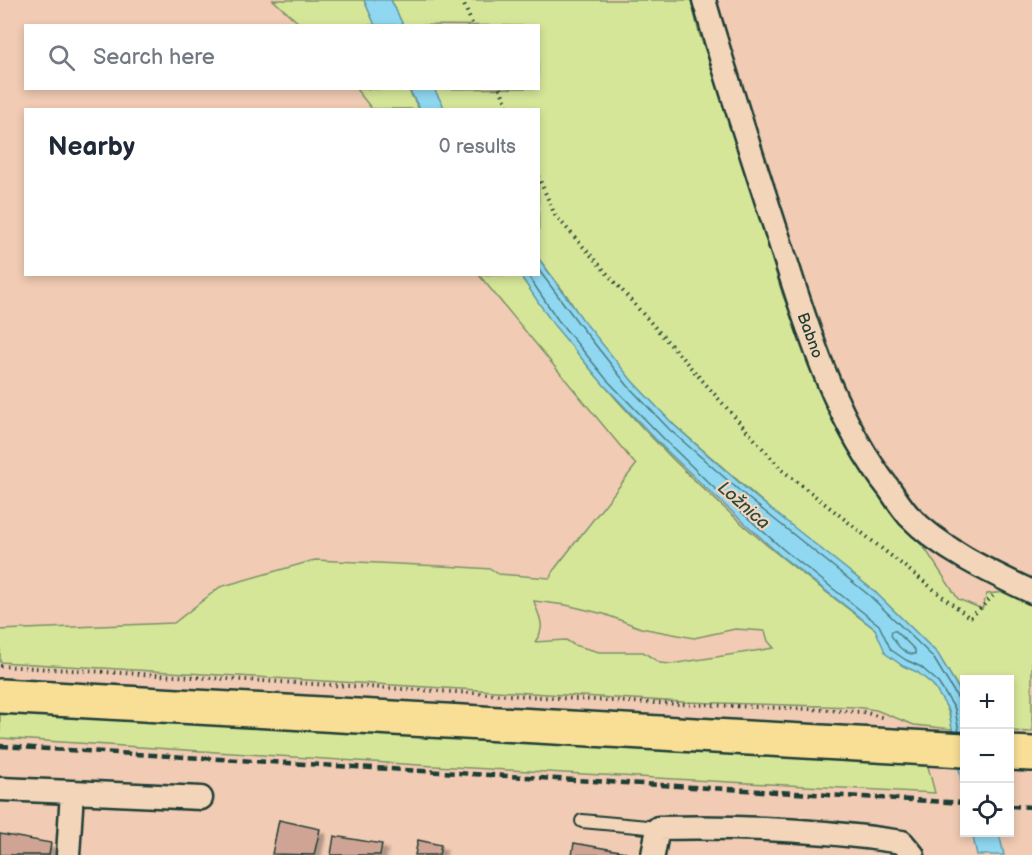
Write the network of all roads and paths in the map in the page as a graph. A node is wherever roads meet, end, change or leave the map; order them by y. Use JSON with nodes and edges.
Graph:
{"nodes":[{"id":1,"x":462,"y":0,"type":"edge"},
{"id":2,"x":704,"y":0,"type":"edge"},
{"id":3,"x":472,"y":24,"type":"edge"},
{"id":4,"x":501,"y":90,"type":"edge"},
{"id":5,"x":508,"y":108,"type":"edge"},
{"id":6,"x":540,"y":181,"type":"edge"},
{"id":7,"x":998,"y":591,"type":"dead end"},
{"id":8,"x":1032,"y":592,"type":"edge"},
{"id":9,"x":0,"y":666,"type":"edge"},
{"id":10,"x":0,"y":696,"type":"edge"},
{"id":11,"x":893,"y":720,"type":"dead end"},
{"id":12,"x":960,"y":750,"type":"edge"},
{"id":13,"x":0,"y":789,"type":"edge"},
{"id":14,"x":72,"y":792,"type":"junction"},
{"id":15,"x":201,"y":798,"type":"dead end"},
{"id":16,"x":582,"y":822,"type":"dead end"},
{"id":17,"x":658,"y":828,"type":"junction"},
{"id":18,"x":68,"y":855,"type":"edge"},
{"id":19,"x":653,"y":855,"type":"edge"},
{"id":20,"x":913,"y":855,"type":"edge"}],
"edges":[{"from":1,"to":3,"type":"path"},
{"from":2,"to":8,"type":"street","name":"Babno"},
{"from":4,"to":5,"type":"path"},
{"from":6,"to":7,"type":"path"},
{"from":9,"to":11,"type":"path"},
{"from":10,"to":12,"type":"main road"},
{"from":13,"to":14,"type":"street"},
{"from":14,"to":15,"type":"street"},
{"from":14,"to":18,"type":"street"},
{"from":16,"to":17,"type":"lane"},
{"from":17,"to":19,"type":"street"},
{"from":17,"to":20,"type":"street"}]}
